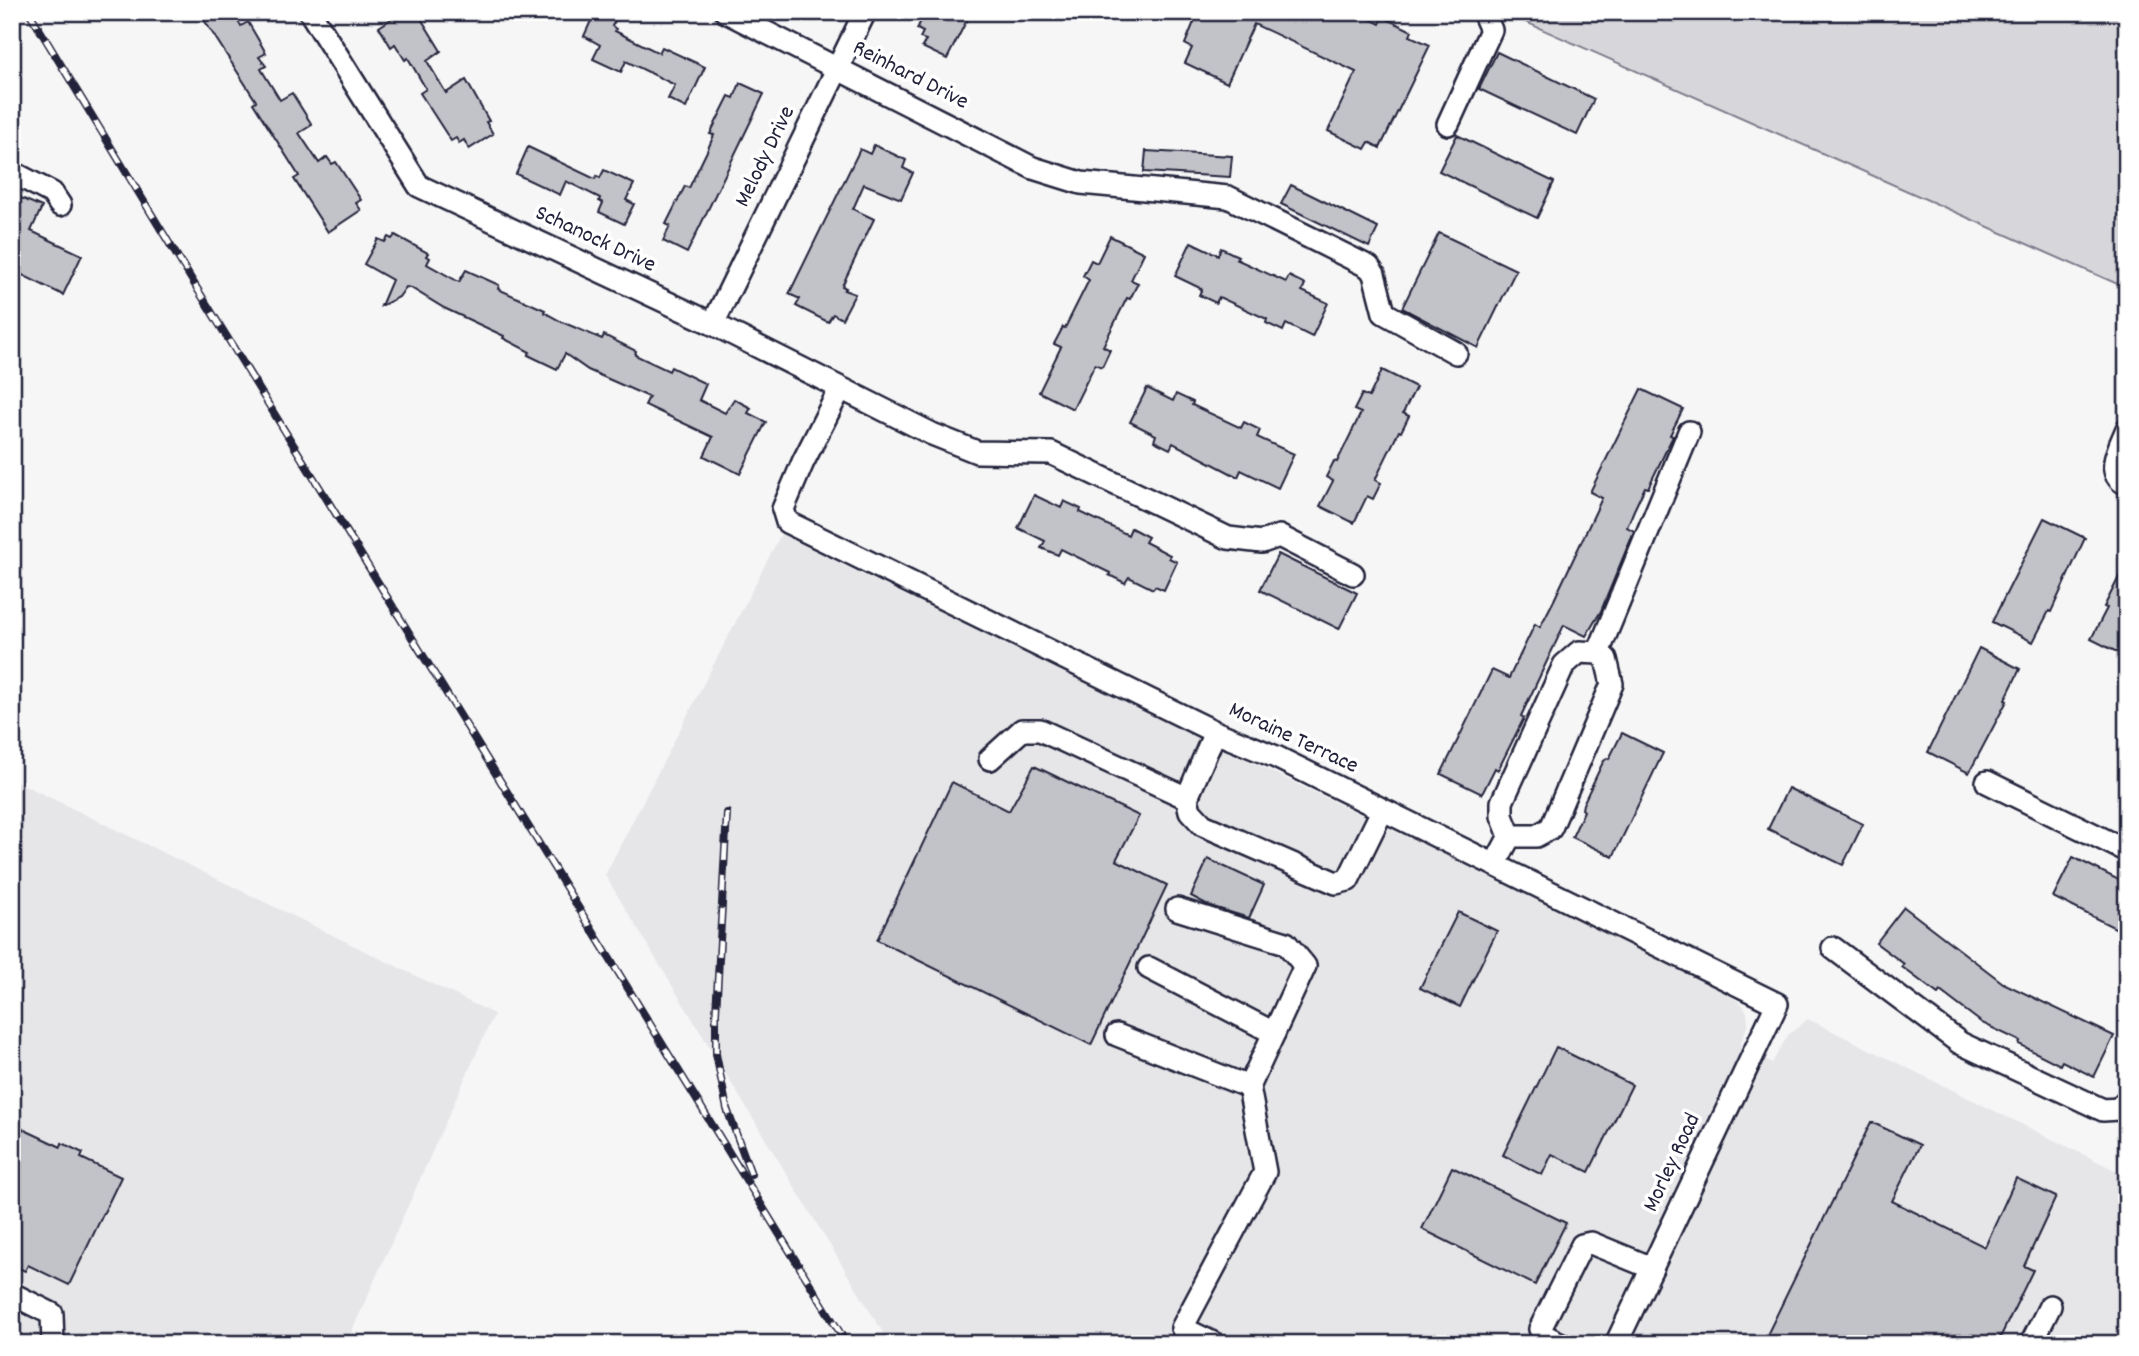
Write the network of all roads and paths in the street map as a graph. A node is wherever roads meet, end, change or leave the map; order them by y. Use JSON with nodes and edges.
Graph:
{"nodes":[{"id":1,"x":310,"y":12,"type":"edge"},
{"id":2,"x":726,"y":12,"type":"edge"},
{"id":3,"x":865,"y":12,"type":"edge"},
{"id":4,"x":1483,"y":12,"type":"edge"},
{"id":5,"x":838,"y":69,"type":"junction"},
{"id":6,"x":1448,"y":124,"type":"dead end"},
{"id":7,"x":12,"y":172,"type":"edge"},
{"id":8,"x":60,"y":205,"type":"dead end"},
{"id":9,"x":713,"y":324,"type":"junction"},
{"id":10,"x":1456,"y":353,"type":"dead end"},
{"id":11,"x":840,"y":389,"type":"junction"},
{"id":12,"x":2127,"y":429,"type":"edge"},
{"id":13,"x":1689,"y":432,"type":"dead end"},
{"id":14,"x":2127,"y":484,"type":"edge"},
{"id":15,"x":1353,"y":574,"type":"dead end"},
{"id":16,"x":1598,"y":653,"type":"junction"},
{"id":17,"x":1215,"y":732,"type":"junction"},
{"id":18,"x":990,"y":759,"type":"dead end"},
{"id":19,"x":1987,"y":782,"type":"dead end"},
{"id":20,"x":1186,"y":798,"type":"junction"},
{"id":21,"x":1382,"y":811,"type":"junction"},
{"id":22,"x":1510,"y":836,"type":"junction"},
{"id":23,"x":2127,"y":851,"type":"edge"},
{"id":24,"x":1495,"y":864,"type":"junction"},
{"id":25,"x":1177,"y":909,"type":"dead end"},
{"id":26,"x":1833,"y":948,"type":"dead end"},
{"id":27,"x":1149,"y":968,"type":"dead end"},
{"id":28,"x":1777,"y":1004,"type":"joint"},
{"id":29,"x":1274,"y":1033,"type":"junction"},
{"id":30,"x":1117,"y":1034,"type":"dead end"},
{"id":31,"x":1249,"y":1087,"type":"junction"},
{"id":32,"x":2127,"y":1100,"type":"edge"},
{"id":33,"x":1652,"y":1268,"type":"junction"},
{"id":34,"x":12,"y":1294,"type":"edge"},
{"id":35,"x":2050,"y":1306,"type":"dead end"},
{"id":36,"x":53,"y":1344,"type":"edge"},
{"id":37,"x":1215,"y":1344,"type":"edge"},
{"id":38,"x":1561,"y":1344,"type":"edge"},
{"id":39,"x":1616,"y":1344,"type":"edge"},
{"id":40,"x":2031,"y":1344,"type":"edge"}],
"edges":[{"from":1,"to":9,"type":"street","name":"Schanock Drive"},
{"from":2,"to":5,"type":"street","name":"Reinhard Drive"},
{"from":3,"to":5,"type":"street","name":"Melody Drive"},
{"from":4,"to":6,"type":"street"},
{"from":5,"to":9,"type":"street","name":"Melody Drive"},
{"from":5,"to":10,"type":"street","name":"Reinhard Drive"},
{"from":7,"to":8,"type":"street"},
{"from":9,"to":11,"type":"street","name":"Schanock Drive"},
{"from":11,"to":15,"type":"street","name":"Schanock Drive"},
{"from":11,"to":17,"type":"street","name":"Moraine Terrace"},
{"from":12,"to":14,"type":"street"},
{"from":13,"to":16,"type":"street"},
{"from":16,"to":22,"type":"street"},
{"from":16,"to":22,"type":"street"},
{"from":17,"to":20,"type":"street"},
{"from":17,"to":21,"type":"street","name":"Moraine Terrace"},
{"from":18,"to":20,"type":"street"},
{"from":19,"to":23,"type":"street"},
{"from":20,"to":21,"type":"street"},
{"from":21,"to":24,"type":"street","name":"Moraine Terrace"},
{"from":22,"to":24,"type":"street"},
{"from":24,"to":28,"type":"street","name":"Moraine Terrace"},
{"from":25,"to":29,"type":"street"},
{"from":26,"to":32,"type":"street"},
{"from":27,"to":29,"type":"street"},
{"from":28,"to":33,"type":"street","name":"Morley Road"},
{"from":29,"to":31,"type":"street"},
{"from":30,"to":31,"type":"street"},
{"from":31,"to":37,"type":"street"},
{"from":33,"to":38,"type":"street"},
{"from":33,"to":39,"type":"street","name":"Morley Road"},
{"from":34,"to":36,"type":"street"},
{"from":35,"to":40,"type":"street"}]}
